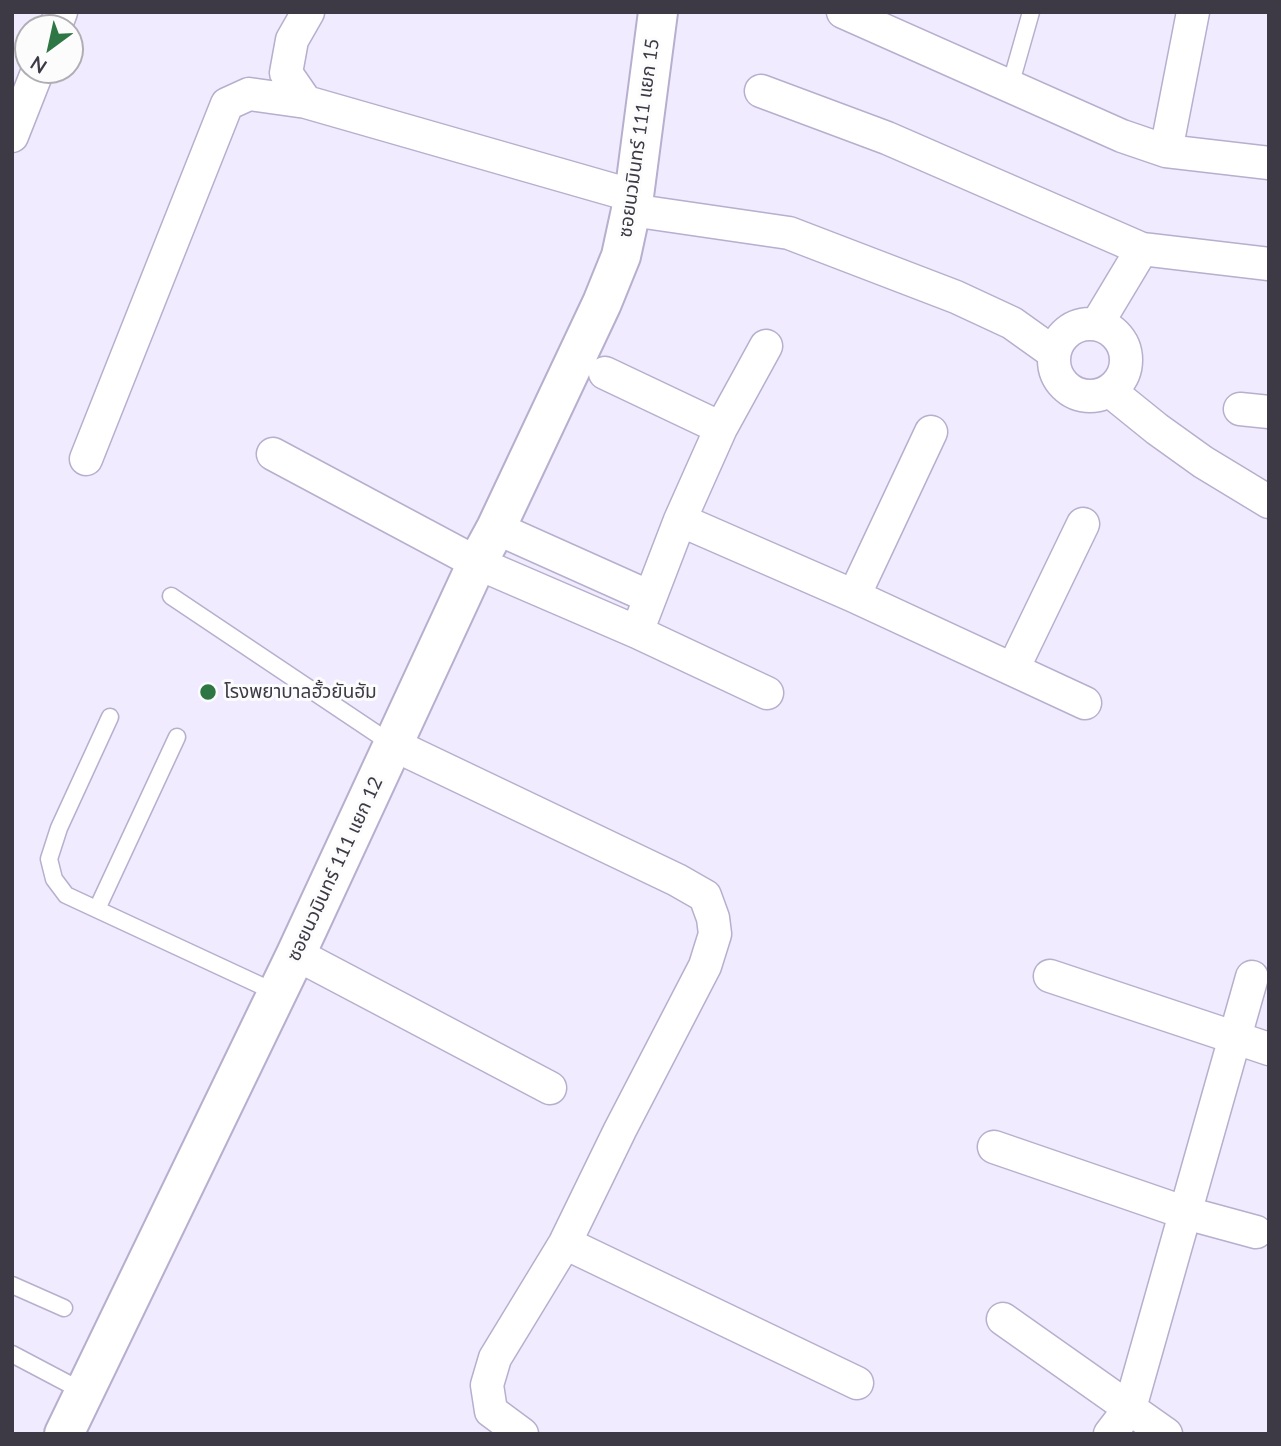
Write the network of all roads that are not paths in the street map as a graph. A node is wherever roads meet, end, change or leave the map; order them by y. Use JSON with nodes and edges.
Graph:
{"nodes":[{"id":1,"x":308,"y":12,"type":"edge"},
{"id":2,"x":658,"y":12,"type":"edge"},
{"id":3,"x":843,"y":12,"type":"edge"},
{"id":4,"x":1031,"y":12,"type":"edge"},
{"id":5,"x":1193,"y":12,"type":"edge"},
{"id":6,"x":32,"y":84,"type":"edge"},
{"id":7,"x":1010,"y":86,"type":"junction"},
{"id":8,"x":761,"y":91,"type":"dead end"},
{"id":9,"x":306,"y":103,"type":"junction"},
{"id":10,"x":12,"y":136,"type":"edge"},
{"id":11,"x":1166,"y":151,"type":"junction"},
{"id":12,"x":1269,"y":163,"type":"edge"},
{"id":13,"x":632,"y":203,"type":"junction"},
{"id":14,"x":1142,"y":248,"type":"junction"},
{"id":15,"x":1269,"y":264,"type":"edge"},
{"id":16,"x":602,"y":303,"type":"joint"},
{"id":17,"x":1097,"y":324,"type":"junction"},
{"id":18,"x":766,"y":346,"type":"dead end"},
{"id":19,"x":1054,"y":353,"type":"junction"},
{"id":20,"x":605,"y":373,"type":"dead end"},
{"id":21,"x":1110,"y":391,"type":"junction"},
{"id":22,"x":721,"y":428,"type":"junction"},
{"id":23,"x":931,"y":432,"type":"dead end"},
{"id":24,"x":273,"y":454,"type":"dead end"},
{"id":25,"x":86,"y":459,"type":"dead end"},
{"id":26,"x":1269,"y":502,"type":"edge"},
{"id":27,"x":680,"y":520,"type":"junction"},
{"id":28,"x":1083,"y":524,"type":"dead end"},
{"id":29,"x":496,"y":528,"type":"junction"},
{"id":30,"x":477,"y":563,"type":"junction"},
{"id":31,"x":172,"y":596,"type":"dead end"},
{"id":32,"x":854,"y":596,"type":"junction"},
{"id":33,"x":650,"y":597,"type":"junction"},
{"id":34,"x":637,"y":632,"type":"junction"},
{"id":35,"x":1013,"y":669,"type":"junction"},
{"id":36,"x":767,"y":693,"type":"dead end"},
{"id":37,"x":1085,"y":703,"type":"dead end"},
{"id":38,"x":110,"y":717,"type":"dead end"},
{"id":39,"x":177,"y":737,"type":"dead end"},
{"id":40,"x":392,"y":744,"type":"junction"},
{"id":41,"x":97,"y":909,"type":"junction"},
{"id":42,"x":296,"y":954,"type":"junction"},
{"id":43,"x":1050,"y":976,"type":"dead end"},
{"id":44,"x":1252,"y":977,"type":"dead end"},
{"id":45,"x":277,"y":993,"type":"junction"},
{"id":46,"x":1235,"y":1038,"type":"junction"},
{"id":47,"x":1269,"y":1049,"type":"edge"},
{"id":48,"x":550,"y":1088,"type":"dead end"},
{"id":49,"x":995,"y":1147,"type":"dead end"},
{"id":50,"x":1186,"y":1213,"type":"junction"},
{"id":51,"x":1256,"y":1232,"type":"dead end"},
{"id":52,"x":565,"y":1243,"type":"junction"},
{"id":53,"x":12,"y":1285,"type":"edge"},
{"id":54,"x":64,"y":1308,"type":"dead end"},
{"id":55,"x":1003,"y":1319,"type":"dead end"},
{"id":56,"x":12,"y":1354,"type":"edge"},
{"id":57,"x":857,"y":1383,"type":"dead end"},
{"id":58,"x":84,"y":1392,"type":"junction"},
{"id":59,"x":1130,"y":1408,"type":"junction"},
{"id":60,"x":70,"y":1432,"type":"edge"},
{"id":61,"x":522,"y":1434,"type":"edge"},
{"id":62,"x":1110,"y":1434,"type":"edge"},
{"id":63,"x":1166,"y":1434,"type":"edge"}],
"edges":[{"from":1,"to":9,"type":"street"},
{"from":2,"to":13,"type":"street","name":"ซอยนวมินทร์ 111 แยก 15"},
{"from":3,"to":7,"type":"street"},
{"from":4,"to":7,"type":"lane"},
{"from":5,"to":11,"type":"street"},
{"from":6,"to":10,"type":"street"},
{"from":7,"to":11,"type":"street"},
{"from":8,"to":14,"type":"street"},
{"from":9,"to":13,"type":"street"},
{"from":9,"to":25,"type":"street"},
{"from":11,"to":12,"type":"street"},
{"from":13,"to":16,"type":"street","name":"ซอยนวมินทร์ 111 แยก 15"},
{"from":13,"to":19,"type":"street"},
{"from":14,"to":15,"type":"street"},
{"from":14,"to":17,"type":"street"},
{"from":16,"to":29,"type":"street","name":"ซอยนวมินทร์ 111 แยก 12"},
{"from":17,"to":19,"type":"street"},
{"from":17,"to":21,"type":"street"},
{"from":18,"to":22,"type":"street"},
{"from":19,"to":21,"type":"street"},
{"from":20,"to":22,"type":"street"},
{"from":21,"to":26,"type":"street"},
{"from":22,"to":27,"type":"street"},
{"from":23,"to":32,"type":"street"},
{"from":24,"to":30,"type":"street"},
{"from":27,"to":32,"type":"street"},
{"from":27,"to":33,"type":"street"},
{"from":28,"to":35,"type":"street"},
{"from":29,"to":30,"type":"street","name":"ซอยนวมินทร์ 111 แยก 12"},
{"from":29,"to":33,"type":"street"},
{"from":30,"to":34,"type":"street"},
{"from":30,"to":40,"type":"street","name":"ซอยนวมินทร์ 111 แยก 12"},
{"from":31,"to":40,"type":"lane"},
{"from":32,"to":35,"type":"street"},
{"from":33,"to":34,"type":"street"},
{"from":34,"to":36,"type":"street"},
{"from":35,"to":37,"type":"street"},
{"from":38,"to":41,"type":"lane"},
{"from":39,"to":41,"type":"lane"},
{"from":40,"to":42,"type":"street","name":"ซอยนวมินทร์ 111 แยก 12"},
{"from":40,"to":52,"type":"street"},
{"from":41,"to":45,"type":"lane"},
{"from":42,"to":45,"type":"street","name":"ซอยนวมินทร์ 111 แยก 12"},
{"from":42,"to":48,"type":"street"},
{"from":43,"to":46,"type":"street"},
{"from":44,"to":46,"type":"street"},
{"from":45,"to":58,"type":"street","name":"ซอยนวมินทร์ 111 แยก 12"},
{"from":46,"to":47,"type":"street"},
{"from":46,"to":50,"type":"street"},
{"from":49,"to":50,"type":"street"},
{"from":50,"to":51,"type":"street"},
{"from":50,"to":59,"type":"street"},
{"from":52,"to":57,"type":"street"},
{"from":52,"to":61,"type":"street"},
{"from":53,"to":54,"type":"lane"},
{"from":55,"to":59,"type":"street"},
{"from":56,"to":58,"type":"lane"},
{"from":58,"to":60,"type":"street","name":"ซอยนวมินทร์ 111 แยก 12"},
{"from":59,"to":62,"type":"street"},
{"from":59,"to":63,"type":"street"}]}
